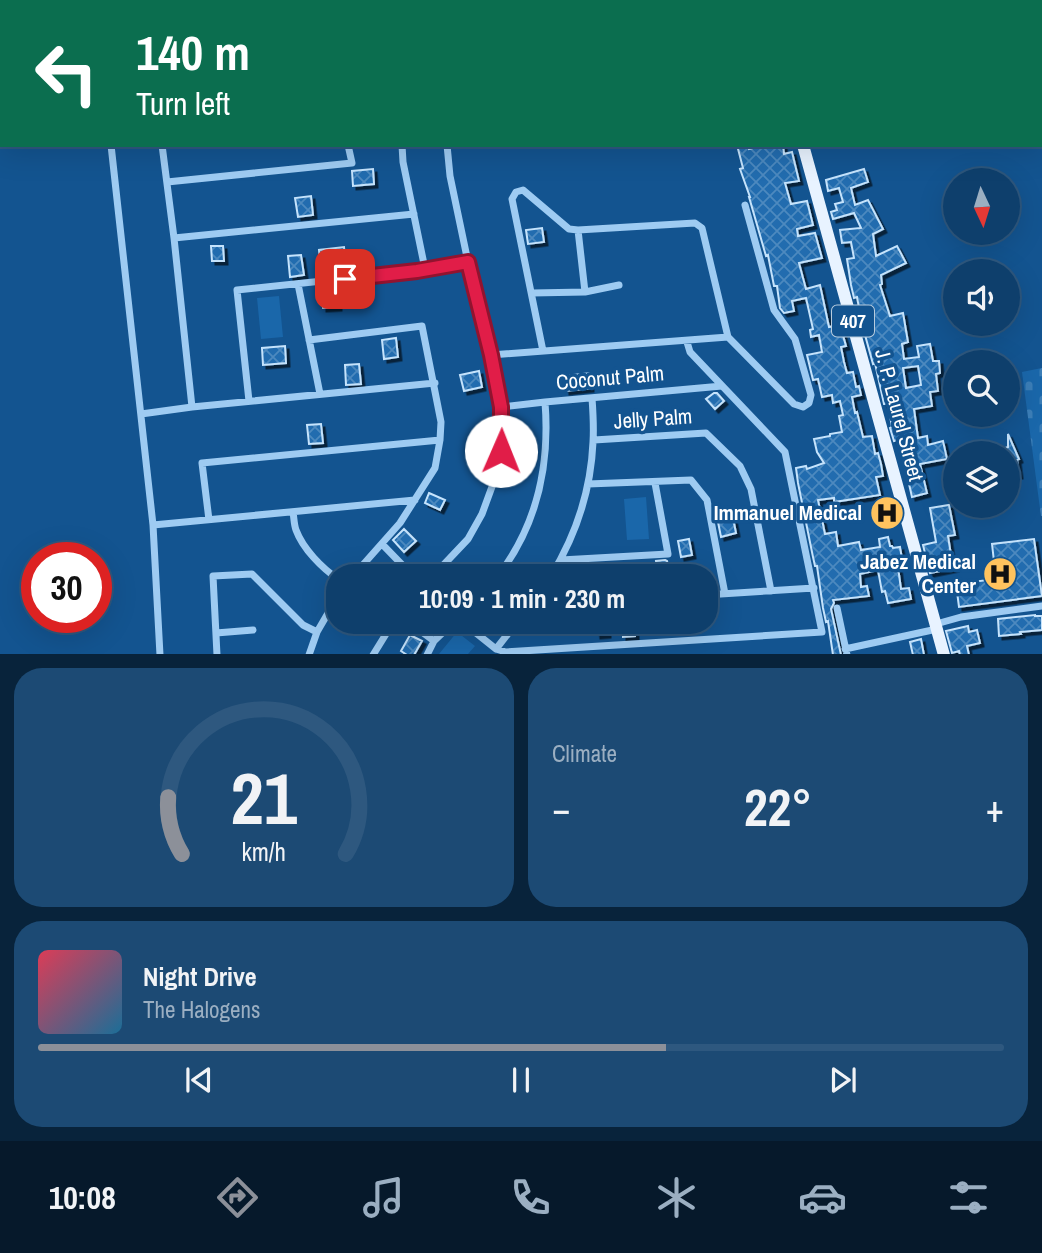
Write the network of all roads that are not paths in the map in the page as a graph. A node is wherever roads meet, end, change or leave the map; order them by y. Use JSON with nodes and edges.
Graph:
{"nodes":[{"id":1,"x":111,"y":147,"type":"edge"},
{"id":2,"x":162,"y":147,"type":"edge"},
{"id":3,"x":348,"y":147,"type":"edge"},
{"id":4,"x":402,"y":147,"type":"edge"},
{"id":5,"x":447,"y":147,"type":"edge"},
{"id":6,"x":804,"y":147,"type":"edge"},
{"id":7,"x":167,"y":182,"type":"junction"},
{"id":8,"x":745,"y":205,"type":"dead end"},
{"id":9,"x":414,"y":214,"type":"junction"},
{"id":10,"x":578,"y":230,"type":"junction"},
{"id":11,"x":174,"y":238,"type":"junction"},
{"id":12,"x":468,"y":262,"type":"junction"},
{"id":13,"x":425,"y":270,"type":"junction"},
{"id":14,"x":298,"y":284,"type":"junction"},
{"id":15,"x":620,"y":285,"type":"dead end"},
{"id":16,"x":585,"y":292,"type":"junction"},
{"id":17,"x":532,"y":293,"type":"junction"},
{"id":18,"x":728,"y":337,"type":"junction"},
{"id":19,"x":309,"y":340,"type":"junction"},
{"id":20,"x":687,"y":342,"type":"junction"},
{"id":21,"x":543,"y":351,"type":"junction"},
{"id":22,"x":491,"y":355,"type":"junction"},
{"id":23,"x":435,"y":383,"type":"junction"},
{"id":24,"x":722,"y":386,"type":"junction"},
{"id":25,"x":320,"y":394,"type":"junction"},
{"id":26,"x":592,"y":398,"type":"junction"},
{"id":27,"x":249,"y":401,"type":"junction"},
{"id":28,"x":545,"y":401,"type":"junction"},
{"id":29,"x":192,"y":407,"type":"junction"},
{"id":30,"x":501,"y":407,"type":"junction"},
{"id":31,"x":141,"y":414,"type":"junction"},
{"id":32,"x":440,"y":440,"type":"junction"},
{"id":33,"x":594,"y":440,"type":"junction"},
{"id":34,"x":655,"y":483,"type":"junction"},
{"id":35,"x":588,"y":484,"type":"junction"},
{"id":36,"x":415,"y":500,"type":"junction"},
{"id":37,"x":293,"y":512,"type":"junction"},
{"id":38,"x":209,"y":520,"type":"junction"},
{"id":39,"x":153,"y":525,"type":"junction"},
{"id":40,"x":382,"y":544,"type":"junction"},
{"id":41,"x":561,"y":560,"type":"junction"},
{"id":42,"x":364,"y":564,"type":"edge"},
{"id":43,"x":402,"y":564,"type":"edge"},
{"id":44,"x":444,"y":564,"type":"edge"},
{"id":45,"x":506,"y":564,"type":"edge"},
{"id":46,"x":558,"y":564,"type":"edge"},
{"id":47,"x":326,"y":571,"type":"edge"},
{"id":48,"x":814,"y":588,"type":"junction"},
{"id":49,"x":771,"y":591,"type":"junction"},
{"id":50,"x":718,"y":594,"type":"edge"},
{"id":51,"x":725,"y":594,"type":"junction"},
{"id":52,"x":1042,"y":606,"type":"edge"},
{"id":53,"x":837,"y":608,"type":"dead end"},
{"id":54,"x":326,"y":617,"type":"edge"},
{"id":55,"x":936,"y":626,"type":"junction"},
{"id":56,"x":253,"y":630,"type":"dead end"},
{"id":57,"x":216,"y":632,"type":"junction"},
{"id":58,"x":317,"y":632,"type":"junction"},
{"id":59,"x":386,"y":634,"type":"edge"},
{"id":60,"x":425,"y":634,"type":"edge"},
{"id":61,"x":443,"y":634,"type":"edge"},
{"id":62,"x":475,"y":634,"type":"edge"},
{"id":63,"x":507,"y":634,"type":"edge"},
{"id":64,"x":435,"y":641,"type":"junction"},
{"id":65,"x":495,"y":649,"type":"junction"},
{"id":66,"x":846,"y":652,"type":"edge"},
{"id":67,"x":160,"y":654,"type":"edge"},
{"id":68,"x":217,"y":654,"type":"edge"},
{"id":69,"x":309,"y":654,"type":"edge"},
{"id":70,"x":373,"y":654,"type":"edge"},
{"id":71,"x":427,"y":654,"type":"edge"},
{"id":72,"x":944,"y":654,"type":"edge"}],
"edges":[{"from":1,"to":31,"type":"street"},
{"from":2,"to":7,"type":"street"},
{"from":3,"to":7,"type":"street"},
{"from":4,"to":9,"type":"street"},
{"from":5,"to":12,"type":"street"},
{"from":6,"to":55,"type":"main road","name":"J. P. Laurel Street","number":"407"},
{"from":7,"to":11,"type":"street"},
{"from":8,"to":18,"type":"street"},
{"from":9,"to":11,"type":"street"},
{"from":9,"to":13,"type":"street"},
{"from":10,"to":16,"type":"street"},
{"from":10,"to":17,"type":"street"},
{"from":10,"to":18,"type":"street"},
{"from":11,"to":29,"type":"street"},
{"from":12,"to":13,"type":"street"},
{"from":12,"to":22,"type":"street"},
{"from":13,"to":14,"type":"street"},
{"from":14,"to":19,"type":"street"},
{"from":14,"to":27,"type":"street"},
{"from":15,"to":16,"type":"street"},
{"from":16,"to":17,"type":"street"},
{"from":17,"to":21,"type":"street"},
{"from":18,"to":20,"type":"street"},
{"from":19,"to":23,"type":"street"},
{"from":19,"to":25,"type":"street"},
{"from":20,"to":21,"type":"street"},
{"from":20,"to":24,"type":"street"},
{"from":21,"to":22,"type":"street"},
{"from":22,"to":30,"type":"street"},
{"from":23,"to":25,"type":"street"},
{"from":23,"to":32,"type":"street"},
{"from":24,"to":26,"type":"street","name":"Coconut Palm"},
{"from":24,"to":48,"type":"street"},
{"from":25,"to":27,"type":"street"},
{"from":26,"to":28,"type":"street","name":"Coconut Palm"},
{"from":26,"to":33,"type":"street"},
{"from":27,"to":29,"type":"street"},
{"from":28,"to":30,"type":"street","name":"Coconut Palm"},
{"from":28,"to":45,"type":"street"},
{"from":29,"to":31,"type":"street"},
{"from":30,"to":44,"type":"street"},
{"from":31,"to":39,"type":"street"},
{"from":32,"to":36,"type":"street"},
{"from":32,"to":38,"type":"street"},
{"from":33,"to":35,"type":"street"},
{"from":33,"to":49,"type":"street","name":"Jelly Palm"},
{"from":34,"to":35,"type":"street"},
{"from":34,"to":41,"type":"street"},
{"from":34,"to":51,"type":"street"},
{"from":35,"to":41,"type":"street"},
{"from":36,"to":37,"type":"street"},
{"from":36,"to":40,"type":"street"},
{"from":37,"to":38,"type":"street"},
{"from":37,"to":47,"type":"street"},
{"from":38,"to":39,"type":"street"},
{"from":39,"to":67,"type":"street"},
{"from":40,"to":42,"type":"street"},
{"from":40,"to":43,"type":"street"},
{"from":41,"to":46,"type":"street"},
{"from":48,"to":49,"type":"street"},
{"from":48,"to":65,"type":"street"},
{"from":49,"to":51,"type":"street"},
{"from":50,"to":51,"type":"street"},
{"from":52,"to":55,"type":"street"},
{"from":53,"to":66,"type":"street"},
{"from":54,"to":58,"type":"street"},
{"from":55,"to":66,"type":"street"},
{"from":55,"to":72,"type":"main road","name":"J. P. Laurel Street","number":"407"},
{"from":56,"to":57,"type":"street"},
{"from":57,"to":58,"type":"street"},
{"from":57,"to":68,"type":"street"},
{"from":58,"to":69,"type":"street"},
{"from":59,"to":70,"type":"street"},
{"from":60,"to":64,"type":"street"},
{"from":61,"to":64,"type":"street"},
{"from":62,"to":65,"type":"street"},
{"from":63,"to":65,"type":"street"},
{"from":64,"to":71,"type":"street"}]}
